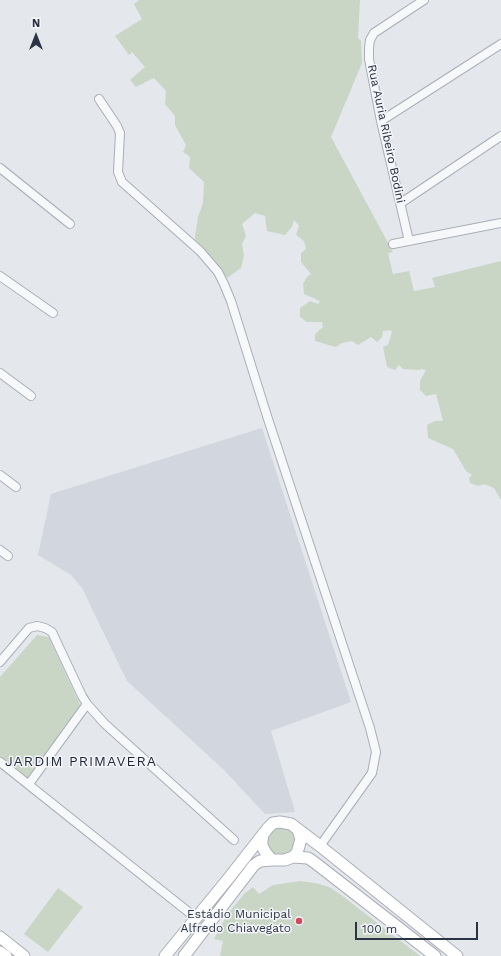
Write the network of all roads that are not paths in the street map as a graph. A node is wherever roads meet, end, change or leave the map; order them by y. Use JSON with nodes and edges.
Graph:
{"nodes":[{"id":1,"x":424,"y":0,"type":"edge"},
{"id":2,"x":501,"y":44,"type":"edge"},
{"id":3,"x":99,"y":99,"type":"dead end"},
{"id":4,"x":381,"y":121,"type":"junction"},
{"id":5,"x":501,"y":136,"type":"edge"},
{"id":6,"x":0,"y":168,"type":"edge"},
{"id":7,"x":401,"y":203,"type":"junction"},
{"id":8,"x":501,"y":223,"type":"edge"},
{"id":9,"x":70,"y":224,"type":"dead end"},
{"id":10,"x":409,"y":241,"type":"junction"},
{"id":11,"x":394,"y":244,"type":"dead end"},
{"id":12,"x":0,"y":276,"type":"edge"},
{"id":13,"x":53,"y":313,"type":"dead end"},
{"id":14,"x":0,"y":373,"type":"edge"},
{"id":15,"x":31,"y":396,"type":"dead end"},
{"id":16,"x":0,"y":475,"type":"edge"},
{"id":17,"x":16,"y":487,"type":"dead end"},
{"id":18,"x":0,"y":550,"type":"edge"},
{"id":19,"x":8,"y":556,"type":"dead end"},
{"id":20,"x":0,"y":662,"type":"edge"},
{"id":21,"x":87,"y":704,"type":"junction"},
{"id":22,"x":0,"y":762,"type":"edge"},
{"id":23,"x":29,"y":784,"type":"junction"},
{"id":24,"x":298,"y":830,"type":"junction"},
{"id":25,"x":263,"y":834,"type":"junction"},
{"id":26,"x":234,"y":840,"type":"dead end"},
{"id":27,"x":320,"y":846,"type":"junction"},
{"id":28,"x":293,"y":857,"type":"junction"},
{"id":29,"x":272,"y":860,"type":"junction"},
{"id":30,"x":196,"y":918,"type":"junction"},
{"id":31,"x":0,"y":937,"type":"edge"},
{"id":32,"x":0,"y":952,"type":"edge"},
{"id":33,"x":6,"y":956,"type":"edge"},
{"id":34,"x":24,"y":956,"type":"edge"},
{"id":35,"x":165,"y":956,"type":"edge"},
{"id":36,"x":184,"y":956,"type":"edge"},
{"id":37,"x":435,"y":956,"type":"edge"},
{"id":38,"x":457,"y":956,"type":"edge"}],
"edges":[{"from":1,"to":4,"type":"street","name":"Rua Auria Ribeiro Bodini"},
{"from":2,"to":4,"type":"street"},
{"from":3,"to":27,"type":"street"},
{"from":4,"to":7,"type":"street","name":"Rua Auria Ribeiro Bodini"},
{"from":5,"to":7,"type":"street"},
{"from":6,"to":9,"type":"street"},
{"from":7,"to":10,"type":"street","name":"Rua Auria Ribeiro Bodini"},
{"from":8,"to":10,"type":"street"},
{"from":10,"to":11,"type":"street"},
{"from":12,"to":13,"type":"street"},
{"from":14,"to":15,"type":"street"},
{"from":16,"to":17,"type":"street"},
{"from":18,"to":19,"type":"street"},
{"from":20,"to":21,"type":"street"},
{"from":21,"to":23,"type":"street"},
{"from":21,"to":26,"type":"street"},
{"from":22,"to":23,"type":"street"},
{"from":23,"to":30,"type":"street"},
{"from":24,"to":25,"type":"main road"},
{"from":24,"to":27,"type":"main road"},
{"from":24,"to":28,"type":"main road"},
{"from":25,"to":29,"type":"main road"},
{"from":25,"to":30,"type":"main road"},
{"from":27,"to":38,"type":"main road"},
{"from":28,"to":29,"type":"main road"},
{"from":28,"to":37,"type":"main road"},
{"from":29,"to":36,"type":"main road"},
{"from":30,"to":35,"type":"main road"},
{"from":31,"to":34,"type":"main road"},
{"from":32,"to":33,"type":"main road"}]}
